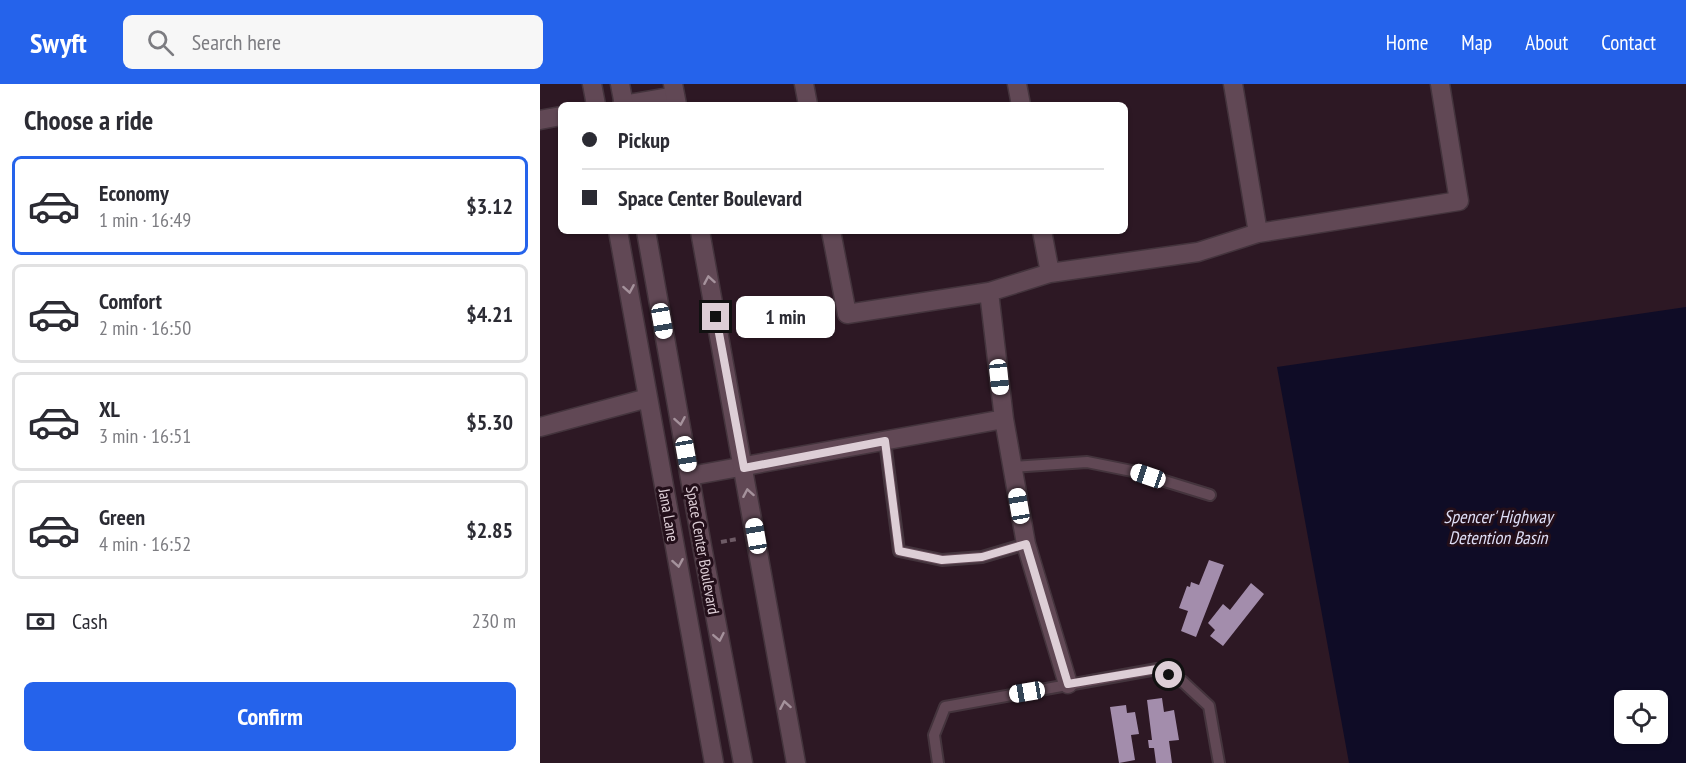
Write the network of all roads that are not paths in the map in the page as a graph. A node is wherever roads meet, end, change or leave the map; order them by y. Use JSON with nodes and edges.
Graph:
{"nodes":[{"id":1,"x":592,"y":84,"type":"edge"},
{"id":2,"x":620,"y":84,"type":"edge"},
{"id":3,"x":804,"y":84,"type":"edge"},
{"id":4,"x":1017,"y":84,"type":"edge"},
{"id":5,"x":1233,"y":84,"type":"edge"},
{"id":6,"x":1440,"y":84,"type":"edge"},
{"id":7,"x":675,"y":95,"type":"edge"},
{"id":8,"x":595,"y":102,"type":"edge"},
{"id":9,"x":623,"y":102,"type":"edge"},
{"id":10,"x":639,"y":102,"type":"edge"},
{"id":11,"x":807,"y":102,"type":"edge"},
{"id":12,"x":1020,"y":102,"type":"edge"},
{"id":13,"x":558,"y":117,"type":"edge"},
{"id":14,"x":540,"y":120,"type":"edge"},
{"id":15,"x":1258,"y":233,"type":"junction"},
{"id":16,"x":619,"y":234,"type":"edge"},
{"id":17,"x":647,"y":234,"type":"edge"},
{"id":18,"x":701,"y":234,"type":"edge"},
{"id":19,"x":832,"y":234,"type":"edge"},
{"id":20,"x":1043,"y":234,"type":"edge"},
{"id":21,"x":1050,"y":273,"type":"junction"},
{"id":22,"x":989,"y":292,"type":"junction"},
{"id":23,"x":648,"y":398,"type":"junction"},
{"id":24,"x":1004,"y":419,"type":"junction"},
{"id":25,"x":540,"y":427,"type":"edge"},
{"id":26,"x":885,"y":441,"type":"junction"},
{"id":27,"x":1012,"y":467,"type":"junction"},
{"id":28,"x":744,"y":468,"type":"junction"},
{"id":29,"x":690,"y":476,"type":"junction"},
{"id":30,"x":1210,"y":495,"type":"dead end"},
{"id":31,"x":1026,"y":544,"type":"junction"},
{"id":32,"x":1068,"y":684,"type":"junction"},
{"id":33,"x":714,"y":763,"type":"edge"},
{"id":34,"x":743,"y":763,"type":"edge"},
{"id":35,"x":796,"y":763,"type":"edge"},
{"id":36,"x":938,"y":763,"type":"edge"},
{"id":37,"x":1219,"y":763,"type":"edge"}],
"edges":[{"from":1,"to":8,"type":"street"},
{"from":2,"to":9,"type":"street"},
{"from":3,"to":11,"type":"street"},
{"from":4,"to":12,"type":"street"},
{"from":5,"to":15,"type":"street"},
{"from":6,"to":15,"type":"street"},
{"from":7,"to":10,"type":"street"},
{"from":13,"to":14,"type":"street"},
{"from":15,"to":21,"type":"street"},
{"from":16,"to":23,"type":"street","name":"Jana Lane","one_way":true},
{"from":17,"to":29,"type":"street","name":"Space Center Boulevard","one_way":true},
{"from":28,"to":18,"type":"street","one_way":true},
{"from":19,"to":22,"type":"street"},
{"from":20,"to":21,"type":"street"},
{"from":21,"to":22,"type":"street"},
{"from":22,"to":24,"type":"street"},
{"from":23,"to":25,"type":"street"},
{"from":23,"to":33,"type":"street","name":"Jana Lane","one_way":true},
{"from":24,"to":26,"type":"street"},
{"from":24,"to":27,"type":"street"},
{"from":26,"to":28,"type":"street"},
{"from":26,"to":31,"type":"lane"},
{"from":27,"to":30,"type":"lane"},
{"from":27,"to":31,"type":"street"},
{"from":28,"to":29,"type":"street"},
{"from":35,"to":28,"type":"street","one_way":true},
{"from":29,"to":34,"type":"street","name":"Space Center Boulevard","one_way":true},
{"from":31,"to":32,"type":"street"},
{"from":32,"to":36,"type":"lane"},
{"from":32,"to":37,"type":"lane"}]}
